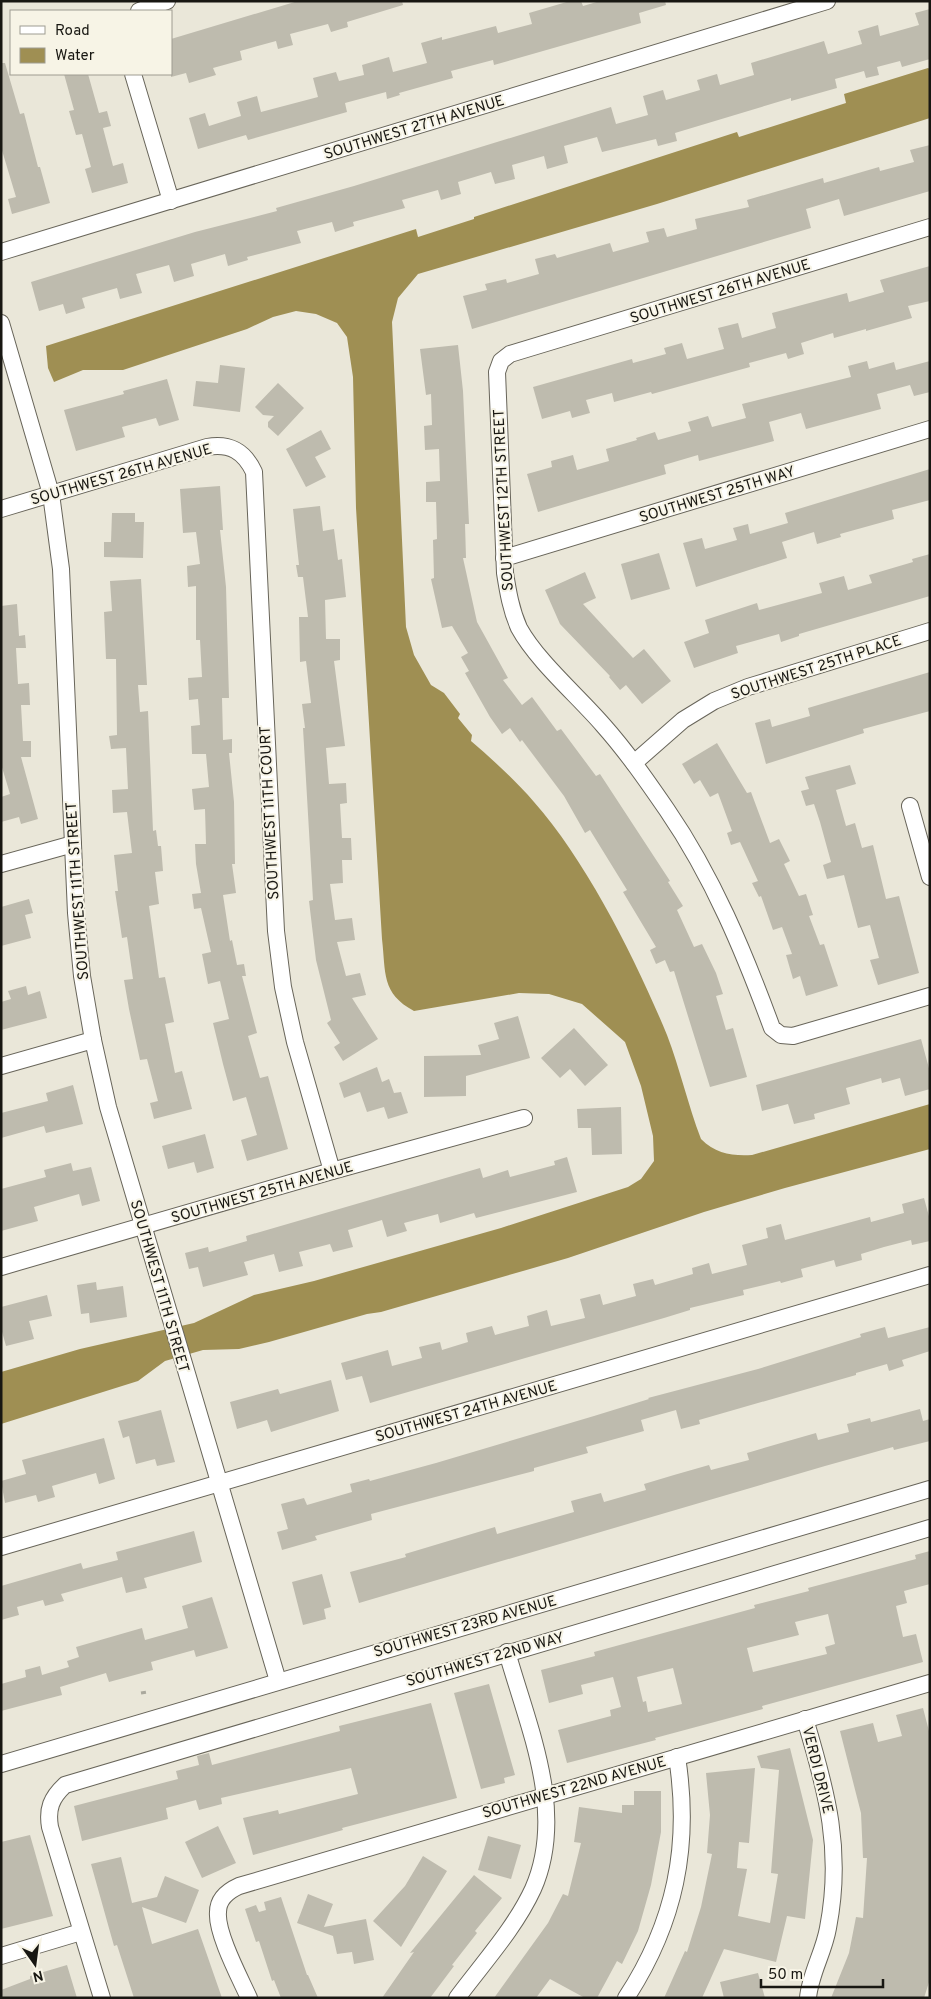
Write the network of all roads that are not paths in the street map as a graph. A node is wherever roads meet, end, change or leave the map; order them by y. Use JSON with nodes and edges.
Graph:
{"nodes":[{"id":1,"x":166,"y":1,"type":"edge"},
{"id":2,"x":827,"y":1,"type":"edge"},
{"id":3,"x":142,"y":10,"type":"edge"},
{"id":4,"x":133,"y":75,"type":"edge"},
{"id":5,"x":171,"y":201,"type":"junction"},
{"id":6,"x":930,"y":227,"type":"edge"},
{"id":7,"x":1,"y":252,"type":"edge"},
{"id":8,"x":1,"y":323,"type":"edge"},
{"id":9,"x":510,"y":354,"type":"joint"},
{"id":10,"x":930,"y":430,"type":"edge"},
{"id":11,"x":241,"y":452,"type":"joint"},
{"id":12,"x":51,"y":494,"type":"junction"},
{"id":13,"x":1,"y":509,"type":"edge"},
{"id":14,"x":504,"y":558,"type":"junction"},
{"id":15,"x":930,"y":631,"type":"edge"},
{"id":16,"x":634,"y":763,"type":"junction"},
{"id":17,"x":910,"y":806,"type":"dead end"},
{"id":18,"x":73,"y":844,"type":"junction"},
{"id":19,"x":1,"y":864,"type":"edge"},
{"id":20,"x":930,"y":877,"type":"edge"},
{"id":21,"x":930,"y":996,"type":"edge"},
{"id":22,"x":93,"y":1040,"type":"junction"},
{"id":23,"x":1,"y":1066,"type":"edge"},
{"id":24,"x":524,"y":1118,"type":"dead end"},
{"id":25,"x":332,"y":1171,"type":"junction"},
{"id":26,"x":143,"y":1226,"type":"junction"},
{"id":27,"x":1,"y":1268,"type":"edge"},
{"id":28,"x":930,"y":1275,"type":"edge"},
{"id":29,"x":218,"y":1484,"type":"junction"},
{"id":30,"x":930,"y":1489,"type":"edge"},
{"id":31,"x":930,"y":1528,"type":"edge"},
{"id":32,"x":1,"y":1548,"type":"edge"},
{"id":33,"x":507,"y":1652,"type":"junction"},
{"id":34,"x":278,"y":1680,"type":"junction"},
{"id":35,"x":930,"y":1683,"type":"edge"},
{"id":36,"x":805,"y":1719,"type":"junction"},
{"id":37,"x":676,"y":1757,"type":"junction"},
{"id":38,"x":1,"y":1764,"type":"edge"},
{"id":39,"x":546,"y":1796,"type":"junction"},
{"id":40,"x":81,"y":1932,"type":"junction"},
{"id":41,"x":1,"y":1956,"type":"edge"},
{"id":42,"x":102,"y":1998,"type":"edge"},
{"id":43,"x":249,"y":1998,"type":"edge"},
{"id":44,"x":457,"y":1998,"type":"edge"},
{"id":45,"x":626,"y":1998,"type":"edge"},
{"id":46,"x":808,"y":1998,"type":"edge"}],
"edges":[{"from":1,"to":3,"type":"street"},
{"from":2,"to":5,"type":"street","name":"SOUTHWEST 27TH AVENUE"},
{"from":4,"to":5,"type":"street"},
{"from":5,"to":7,"type":"street","name":"SOUTHWEST 27TH AVENUE"},
{"from":6,"to":9,"type":"street","name":"SOUTHWEST 26TH AVENUE"},
{"from":8,"to":12,"type":"street","name":"SOUTHWEST 11TH STREET"},
{"from":9,"to":14,"type":"street","name":"SOUTHWEST 12TH STREET"},
{"from":10,"to":14,"type":"street","name":"SOUTHWEST 25TH WAY"},
{"from":11,"to":12,"type":"street","name":"SOUTHWEST 26TH AVENUE"},
{"from":11,"to":25,"type":"street","name":"SOUTHWEST 11TH COURT"},
{"from":12,"to":13,"type":"street","name":"SOUTHWEST 26TH AVENUE"},
{"from":12,"to":18,"type":"street","name":"SOUTHWEST 11TH STREET"},
{"from":14,"to":16,"type":"street","name":"SOUTHWEST 12TH STREET"},
{"from":15,"to":16,"type":"street","name":"SOUTHWEST 25TH PLACE"},
{"from":16,"to":21,"type":"street","name":"SOUTHWEST 12TH STREET"},
{"from":17,"to":20,"type":"street"},
{"from":18,"to":19,"type":"street"},
{"from":18,"to":22,"type":"street","name":"SOUTHWEST 11TH STREET"},
{"from":22,"to":23,"type":"street"},
{"from":22,"to":26,"type":"street","name":"SOUTHWEST 11TH STREET"},
{"from":24,"to":25,"type":"street","name":"SOUTHWEST 25TH AVENUE"},
{"from":25,"to":26,"type":"street","name":"SOUTHWEST 25TH AVENUE"},
{"from":26,"to":27,"type":"street","name":"SOUTHWEST 25TH AVENUE"},
{"from":26,"to":29,"type":"street","name":"SOUTHWEST 11TH STREET"},
{"from":28,"to":29,"type":"street","name":"SOUTHWEST 24TH AVENUE"},
{"from":29,"to":32,"type":"street","name":"SOUTHWEST 24TH AVENUE"},
{"from":29,"to":34,"type":"street","name":"SOUTHWEST 11TH STREET"},
{"from":30,"to":34,"type":"street","name":"SOUTHWEST 23RD AVENUE"},
{"from":31,"to":33,"type":"street","name":"SOUTHWEST 22ND WAY"},
{"from":33,"to":39,"type":"street"},
{"from":33,"to":40,"type":"street","name":"SOUTHWEST 22ND WAY"},
{"from":34,"to":38,"type":"street","name":"SOUTHWEST 23RD AVENUE"},
{"from":35,"to":36,"type":"street","name":"SOUTHWEST 22ND AVENUE"},
{"from":36,"to":37,"type":"street","name":"SOUTHWEST 22ND AVENUE"},
{"from":36,"to":46,"type":"street","name":"VERDI DRIVE"},
{"from":37,"to":39,"type":"street","name":"SOUTHWEST 22ND AVENUE"},
{"from":37,"to":45,"type":"street"},
{"from":39,"to":43,"type":"street","name":"SOUTHWEST 22ND AVENUE"},
{"from":39,"to":44,"type":"street"},
{"from":40,"to":41,"type":"street"},
{"from":40,"to":42,"type":"street"}]}
